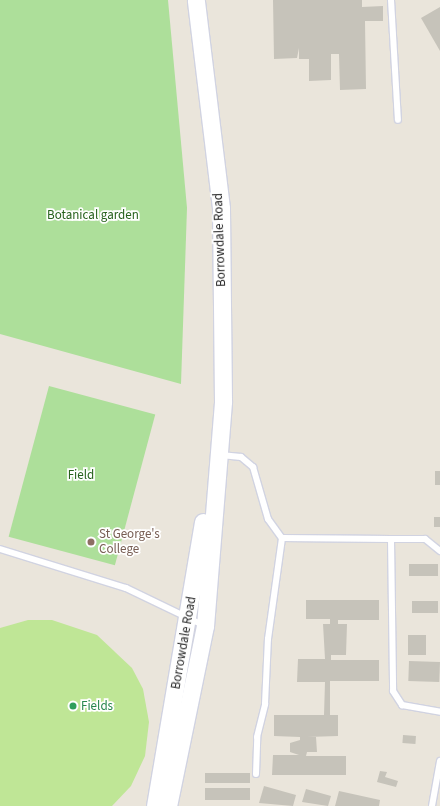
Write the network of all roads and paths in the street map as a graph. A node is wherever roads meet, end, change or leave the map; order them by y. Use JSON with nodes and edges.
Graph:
{"nodes":[{"id":1,"x":196,"y":0,"type":"edge"},
{"id":2,"x":391,"y":0,"type":"edge"},
{"id":3,"x":398,"y":120,"type":"dead end"},
{"id":4,"x":218,"y":454,"type":"junction"},
{"id":5,"x":215,"y":480,"type":"junction"},
{"id":6,"x":282,"y":538,"type":"junction"},
{"id":7,"x":391,"y":539,"type":"junction"},
{"id":8,"x":0,"y":549,"type":"edge"},
{"id":9,"x":440,"y":551,"type":"edge"},
{"id":10,"x":189,"y":620,"type":"junction"},
{"id":11,"x":205,"y":626,"type":"junction"},
{"id":12,"x":440,"y":712,"type":"edge"},
{"id":13,"x":440,"y":761,"type":"edge"},
{"id":14,"x":256,"y":774,"type":"dead end"},
{"id":15,"x":155,"y":806,"type":"edge"},
{"id":16,"x":168,"y":806,"type":"edge"},
{"id":17,"x":432,"y":806,"type":"edge"}],
"edges":[{"from":1,"to":4,"type":"main road","name":"Borrowdale Road"},
{"from":2,"to":3,"type":"lane"},
{"from":4,"to":5,"type":"main road","name":"Borrowdale Road"},
{"from":4,"to":6,"type":"lane"},
{"from":5,"to":10,"type":"main road","name":"Borrowdale Road"},
{"from":5,"to":11,"type":"main road","name":"Borrowdale Road"},
{"from":6,"to":7,"type":"lane"},
{"from":6,"to":14,"type":"lane"},
{"from":7,"to":9,"type":"lane"},
{"from":7,"to":12,"type":"lane"},
{"from":8,"to":10,"type":"lane"},
{"from":10,"to":11,"type":"lane"},
{"from":10,"to":15,"type":"main road","name":"Borrowdale Road"},
{"from":11,"to":16,"type":"main road","name":"Borrowdale Road"},
{"from":13,"to":17,"type":"lane"}]}
